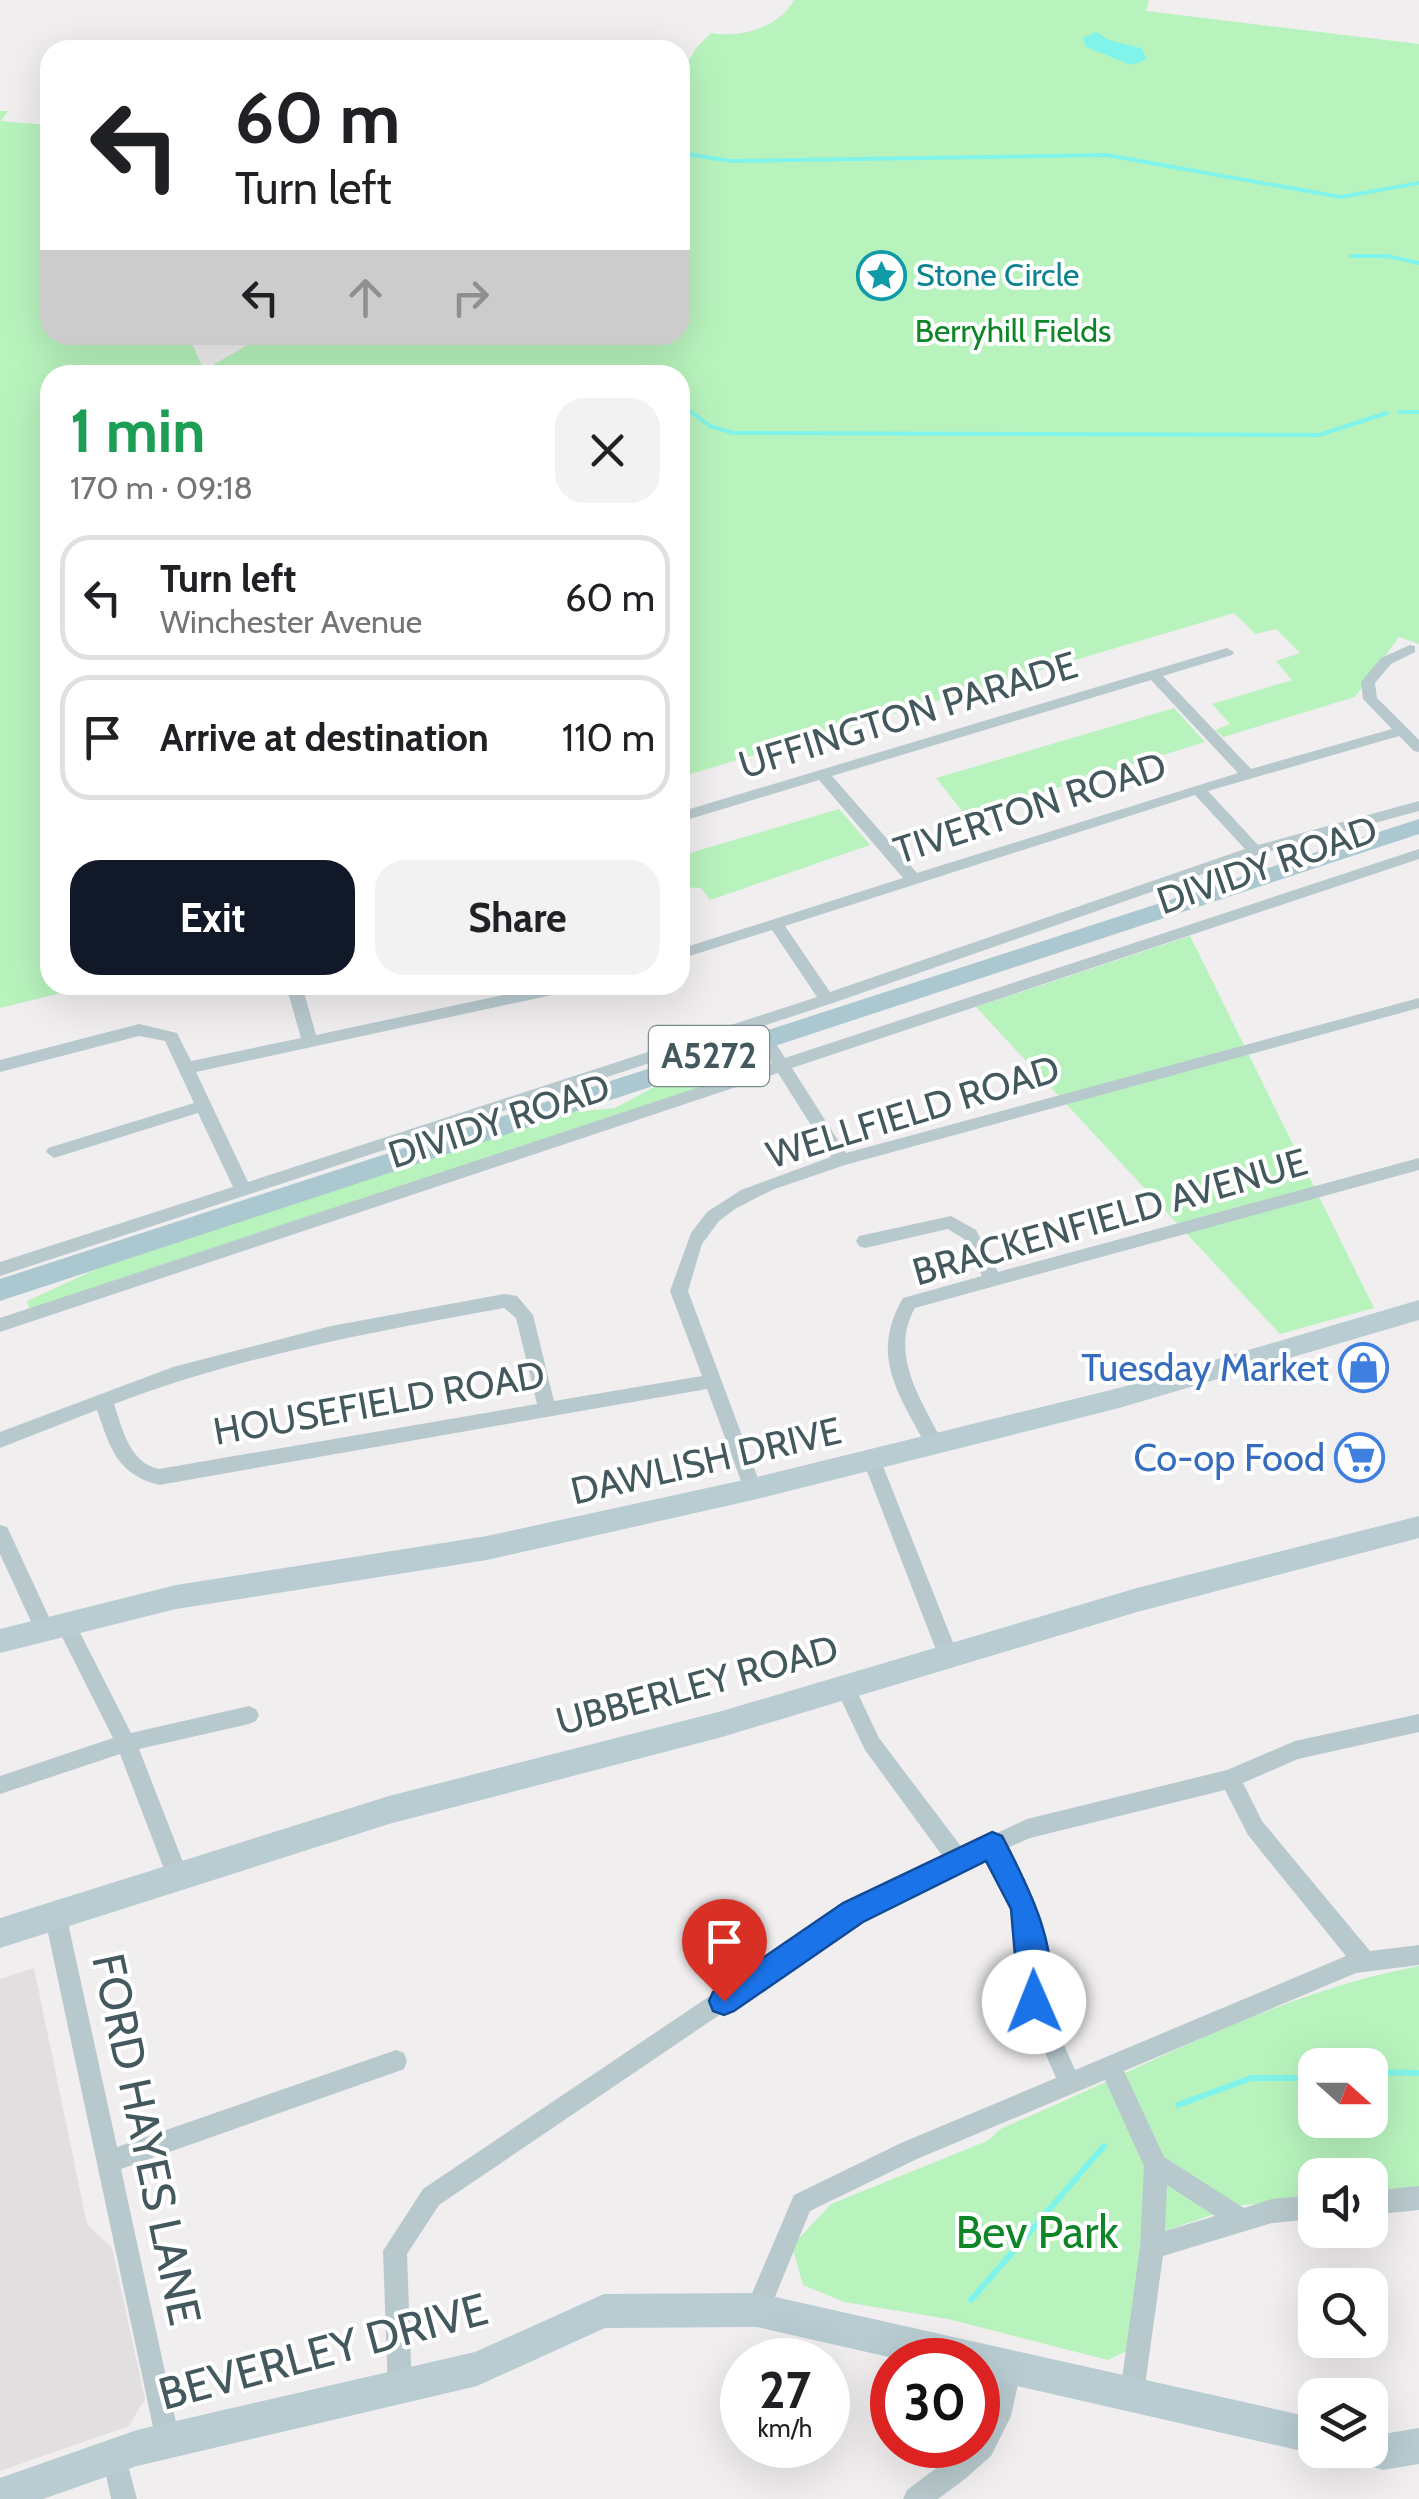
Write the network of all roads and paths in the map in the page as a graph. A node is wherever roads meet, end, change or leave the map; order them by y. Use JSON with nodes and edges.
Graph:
{"nodes":[{"id":1,"x":1410,"y":649,"type":"dead end"},
{"id":2,"x":1227,"y":652,"type":"dead end"},
{"id":3,"x":1155,"y":676,"type":"junction"},
{"id":4,"x":1401,"y":732,"type":"junction"},
{"id":5,"x":1419,"y":748,"type":"edge"},
{"id":6,"x":822,"y":774,"type":"junction"},
{"id":7,"x":1246,"y":774,"type":"junction"},
{"id":8,"x":1198,"y":788,"type":"junction"},
{"id":9,"x":1419,"y":806,"type":"edge"},
{"id":10,"x":690,"y":813,"type":"edge"},
{"id":11,"x":1419,"y":826,"type":"edge"},
{"id":12,"x":1255,"y":850,"type":"junction"},
{"id":13,"x":1419,"y":854,"type":"edge"},
{"id":14,"x":913,"y":879,"type":"junction"},
{"id":15,"x":776,"y":925,"type":"junction"},
{"id":16,"x":690,"y":951,"type":"edge"},
{"id":17,"x":297,"y":995,"type":"edge"},
{"id":18,"x":487,"y":995,"type":"edge"},
{"id":19,"x":530,"y":995,"type":"edge"},
{"id":20,"x":828,"y":999,"type":"junction"},
{"id":21,"x":1419,"y":1003,"type":"edge"},
{"id":22,"x":490,"y":1004,"type":"junction"},
{"id":23,"x":309,"y":1038,"type":"junction"},
{"id":24,"x":764,"y":1038,"type":"junction"},
{"id":25,"x":0,"y":1066,"type":"edge"},
{"id":26,"x":784,"y":1067,"type":"junction"},
{"id":27,"x":187,"y":1068,"type":"junction"},
{"id":28,"x":202,"y":1106,"type":"junction"},
{"id":29,"x":54,"y":1152,"type":"dead end"},
{"id":30,"x":842,"y":1160,"type":"junction"},
{"id":31,"x":1419,"y":1164,"type":"edge"},
{"id":32,"x":242,"y":1188,"type":"junction"},
{"id":33,"x":864,"y":1241,"type":"dead end"},
{"id":34,"x":0,"y":1269,"type":"edge"},
{"id":35,"x":992,"y":1278,"type":"junction"},
{"id":36,"x":0,"y":1290,"type":"edge"},
{"id":37,"x":1419,"y":1310,"type":"edge"},
{"id":38,"x":0,"y":1325,"type":"edge"},
{"id":39,"x":713,"y":1381,"type":"junction"},
{"id":40,"x":103,"y":1400,"type":"junction"},
{"id":41,"x":546,"y":1409,"type":"junction"},
{"id":42,"x":0,"y":1440,"type":"edge"},
{"id":43,"x":935,"y":1445,"type":"junction"},
{"id":44,"x":872,"y":1461,"type":"junction"},
{"id":45,"x":752,"y":1489,"type":"junction"},
{"id":46,"x":1419,"y":1527,"type":"edge"},
{"id":47,"x":0,"y":1534,"type":"edge"},
{"id":48,"x":54,"y":1626,"type":"junction"},
{"id":49,"x":0,"y":1641,"type":"edge"},
{"id":50,"x":948,"y":1655,"type":"junction"},
{"id":51,"x":844,"y":1686,"type":"junction"},
{"id":52,"x":249,"y":1716,"type":"dead end"},
{"id":53,"x":1419,"y":1723,"type":"edge"},
{"id":54,"x":126,"y":1743,"type":"junction"},
{"id":55,"x":1230,"y":1778,"type":"junction"},
{"id":56,"x":0,"y":1785,"type":"edge"},
{"id":57,"x":992,"y":1845,"type":"junction"},
{"id":58,"x":960,"y":1862,"type":"junction"},
{"id":59,"x":177,"y":1875,"type":"junction"},
{"id":60,"x":56,"y":1914,"type":"junction"},
{"id":61,"x":0,"y":1933,"type":"edge"},
{"id":62,"x":1419,"y":1955,"type":"edge"},
{"id":63,"x":1365,"y":1962,"type":"junction"},
{"id":64,"x":396,"y":2061,"type":"dead end"},
{"id":65,"x":1111,"y":2068,"type":"junction"},
{"id":66,"x":1070,"y":2084,"type":"junction"},
{"id":67,"x":110,"y":2162,"type":"junction"},
{"id":68,"x":1156,"y":2165,"type":"junction"},
{"id":69,"x":1419,"y":2198,"type":"edge"},
{"id":70,"x":1388,"y":2201,"type":"edge"},
{"id":71,"x":1298,"y":2209,"type":"edge"},
{"id":72,"x":1243,"y":2220,"type":"junction"},
{"id":73,"x":1152,"y":2247,"type":"junction"},
{"id":74,"x":757,"y":2310,"type":"junction"},
{"id":75,"x":1010,"y":2366,"type":"junction"},
{"id":76,"x":400,"y":2388,"type":"junction"},
{"id":77,"x":1132,"y":2394,"type":"junction"},
{"id":78,"x":1298,"y":2432,"type":"edge"},
{"id":79,"x":168,"y":2441,"type":"junction"},
{"id":80,"x":1419,"y":2446,"type":"edge"},
{"id":81,"x":1388,"y":2451,"type":"edge"},
{"id":82,"x":114,"y":2456,"type":"junction"},
{"id":83,"x":0,"y":2496,"type":"edge"},
{"id":84,"x":124,"y":2499,"type":"edge"},
{"id":85,"x":916,"y":2499,"type":"edge"}],
"edges":[{"from":1,"to":4,"type":"street"},
{"from":2,"to":3,"type":"street","name":"UFFINGTON PARADE"},
{"from":3,"to":6,"type":"street","name":"UFFINGTON PARADE"},
{"from":3,"to":7,"type":"street"},
{"from":4,"to":5,"type":"street"},
{"from":4,"to":7,"type":"street","name":"TIVERTON ROAD"},
{"from":6,"to":10,"type":"street","name":"UFFINGTON PARADE"},
{"from":6,"to":14,"type":"street"},
{"from":7,"to":8,"type":"street","name":"TIVERTON ROAD"},
{"from":8,"to":12,"type":"street"},
{"from":8,"to":14,"type":"street","name":"TIVERTON ROAD"},
{"from":9,"to":12,"type":"street","name":"DIVIDY ROAD"},
{"from":11,"to":24,"type":"main road","name":"DIVIDY ROAD","number":"A5272"},
{"from":12,"to":20,"type":"street","name":"DIVIDY ROAD"},
{"from":13,"to":26,"type":"street","name":"DIVIDY ROAD"},
{"from":14,"to":15,"type":"street","name":"TIVERTON ROAD"},
{"from":15,"to":16,"type":"street","name":"TIVERTON ROAD"},
{"from":15,"to":20,"type":"street"},
{"from":17,"to":23,"type":"street"},
{"from":18,"to":22,"type":"street"},
{"from":19,"to":22,"type":"street"},
{"from":20,"to":32,"type":"street","name":"DIVIDY ROAD"},
{"from":21,"to":30,"type":"street","name":"WELLFIELD ROAD"},
{"from":22,"to":23,"type":"street"},
{"from":23,"to":27,"type":"street"},
{"from":24,"to":26,"type":"street"},
{"from":24,"to":36,"type":"main road","name":"DIVIDY ROAD","number":"A5272"},
{"from":25,"to":27,"type":"street"},
{"from":26,"to":30,"type":"street"},
{"from":26,"to":38,"type":"street","name":"DIVIDY ROAD"},
{"from":27,"to":28,"type":"street"},
{"from":28,"to":29,"type":"street"},
{"from":28,"to":32,"type":"street"},
{"from":30,"to":39,"type":"street","name":"WELLFIELD ROAD"},
{"from":31,"to":35,"type":"street","name":"BRACKENFIELD AVENUE"},
{"from":32,"to":34,"type":"street","name":"DIVIDY ROAD"},
{"from":33,"to":35,"type":"street"},
{"from":35,"to":43,"type":"street","name":"BRACKENFIELD AVENUE"},
{"from":37,"to":43,"type":"street","name":"DAWLISH DRIVE"},
{"from":39,"to":41,"type":"street","name":"HOUSEFIELD ROAD"},
{"from":39,"to":45,"type":"street","name":"WELLFIELD ROAD"},
{"from":40,"to":41,"type":"street","name":"HOUSEFIELD ROAD"},
{"from":40,"to":41,"type":"street"},
{"from":40,"to":42,"type":"street"},
{"from":43,"to":44,"type":"street","name":"DAWLISH DRIVE"},
{"from":44,"to":45,"type":"street","name":"DAWLISH DRIVE"},
{"from":44,"to":50,"type":"street"},
{"from":45,"to":48,"type":"street","name":"DAWLISH DRIVE"},
{"from":46,"to":50,"type":"street","name":"UBBERLEY ROAD"},
{"from":47,"to":48,"type":"street"},
{"from":48,"to":49,"type":"street","name":"DAWLISH DRIVE"},
{"from":48,"to":54,"type":"street"},
{"from":50,"to":51,"type":"street","name":"UBBERLEY ROAD"},
{"from":51,"to":58,"type":"street"},
{"from":51,"to":59,"type":"street","name":"UBBERLEY ROAD"},
{"from":52,"to":54,"type":"street"},
{"from":53,"to":55,"type":"street"},
{"from":54,"to":56,"type":"street"},
{"from":54,"to":59,"type":"street"},
{"from":55,"to":57,"type":"street"},
{"from":55,"to":63,"type":"street"},
{"from":57,"to":58,"type":"street"},
{"from":57,"to":66,"type":"street"},
{"from":58,"to":76,"type":"street"},
{"from":59,"to":60,"type":"street","name":"UBBERLEY ROAD"},
{"from":60,"to":61,"type":"street","name":"UBBERLEY ROAD"},
{"from":60,"to":67,"type":"street","name":"FORD HAYES LANE"},
{"from":62,"to":63,"type":"street"},
{"from":63,"to":65,"type":"street"},
{"from":64,"to":67,"type":"street"},
{"from":65,"to":66,"type":"street"},
{"from":65,"to":68,"type":"street"},
{"from":66,"to":74,"type":"street"},
{"from":67,"to":79,"type":"street","name":"FORD HAYES LANE"},
{"from":68,"to":72,"type":"street"},
{"from":68,"to":73,"type":"street"},
{"from":69,"to":70,"type":"street"},
{"from":71,"to":72,"type":"street"},
{"from":72,"to":73,"type":"street"},
{"from":73,"to":77,"type":"street"},
{"from":74,"to":75,"type":"street","name":"BEVERLEY DRIVE"},
{"from":74,"to":76,"type":"street","name":"BEVERLEY DRIVE"},
{"from":75,"to":77,"type":"street","name":"BEVERLEY DRIVE"},
{"from":75,"to":85,"type":"street"},
{"from":76,"to":79,"type":"street","name":"BEVERLEY DRIVE"},
{"from":77,"to":78,"type":"street","name":"BEVERLEY DRIVE"},
{"from":79,"to":82,"type":"street","name":"BEVERLEY DRIVE"},
{"from":80,"to":81,"type":"street"},
{"from":82,"to":83,"type":"street","name":"BEVERLEY DRIVE"},
{"from":82,"to":84,"type":"street"}]}
